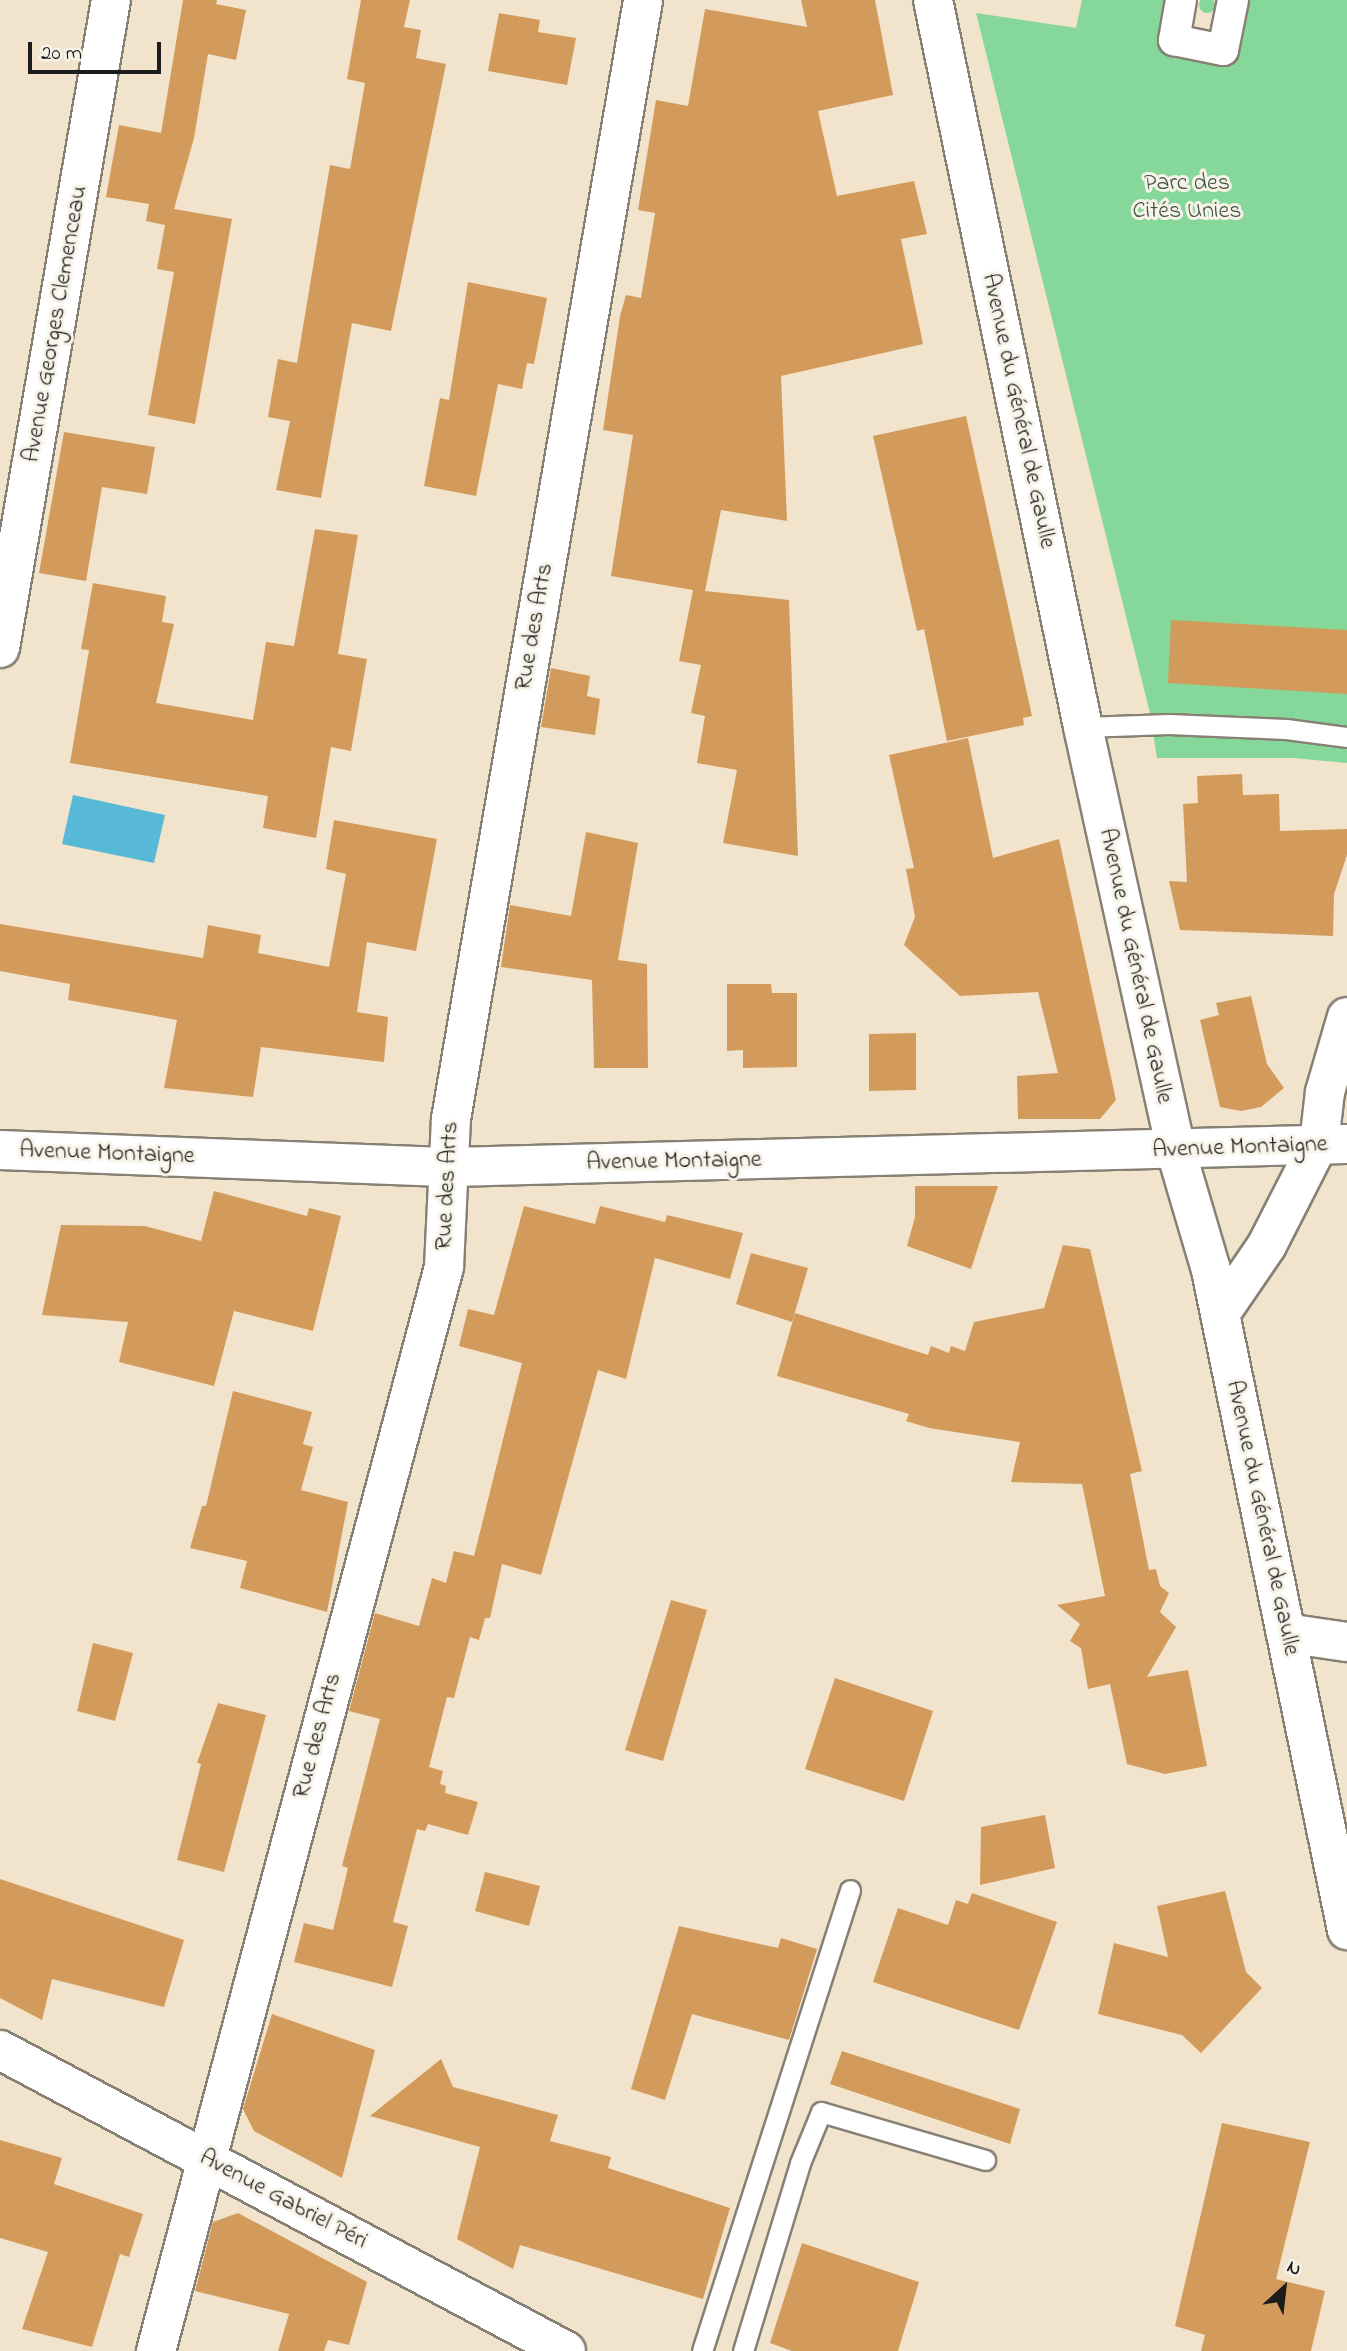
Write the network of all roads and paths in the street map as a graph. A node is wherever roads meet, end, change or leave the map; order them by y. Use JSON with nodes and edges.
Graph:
{"nodes":[{"id":1,"x":111,"y":0,"type":"edge"},
{"id":2,"x":643,"y":0,"type":"edge"},
{"id":3,"x":933,"y":0,"type":"edge"},
{"id":4,"x":1181,"y":0,"type":"edge"},
{"id":5,"x":1233,"y":0,"type":"edge"},
{"id":6,"x":0,"y":648,"type":"edge"},
{"id":7,"x":1083,"y":727,"type":"junction"},
{"id":8,"x":1347,"y":737,"type":"edge"},
{"id":9,"x":1347,"y":1017,"type":"edge"},
{"id":10,"x":1333,"y":1143,"type":"edge"},
{"id":11,"x":0,"y":1150,"type":"edge"},
{"id":12,"x":1176,"y":1152,"type":"junction"},
{"id":13,"x":451,"y":1167,"type":"junction"},
{"id":14,"x":1220,"y":1314,"type":"junction"},
{"id":15,"x":1286,"y":1633,"type":"junction"},
{"id":16,"x":1347,"y":1643,"type":"edge"},
{"id":17,"x":850,"y":1890,"type":"dead end"},
{"id":18,"x":1347,"y":1930,"type":"edge"},
{"id":19,"x":0,"y":2050,"type":"edge"},
{"id":20,"x":205,"y":2158,"type":"junction"},
{"id":21,"x":985,"y":2160,"type":"dead end"},
{"id":22,"x":156,"y":2351,"type":"edge"},
{"id":23,"x":566,"y":2351,"type":"edge"},
{"id":24,"x":702,"y":2351,"type":"edge"},
{"id":25,"x":743,"y":2351,"type":"edge"}],
"edges":[{"from":1,"to":6,"type":"street","name":"Avenue Georges Clemenceau"},
{"from":2,"to":13,"type":"street","name":"Rue des Arts"},
{"from":3,"to":7,"type":"street","name":"Avenue du Général de Gaulle"},
{"from":4,"to":5,"type":"street"},
{"from":7,"to":8,"type":"lane"},
{"from":7,"to":12,"type":"street","name":"Avenue du Général de Gaulle"},
{"from":9,"to":10,"type":"street"},
{"from":10,"to":12,"type":"street","name":"Avenue Montaigne"},
{"from":10,"to":14,"type":"street"},
{"from":11,"to":13,"type":"street","name":"Avenue Montaigne"},
{"from":12,"to":13,"type":"street","name":"Avenue Montaigne"},
{"from":12,"to":14,"type":"street","name":"Avenue du Général de Gaulle"},
{"from":13,"to":20,"type":"street","name":"Rue des Arts"},
{"from":14,"to":15,"type":"street","name":"Avenue du Général de Gaulle"},
{"from":15,"to":16,"type":"street"},
{"from":15,"to":18,"type":"street","name":"Avenue du Général de Gaulle"},
{"from":17,"to":24,"type":"lane"},
{"from":19,"to":20,"type":"street","name":"Avenue Gabriel Péri"},
{"from":20,"to":22,"type":"street","name":"Rue des Arts"},
{"from":20,"to":23,"type":"street","name":"Avenue Gabriel Péri"},
{"from":21,"to":25,"type":"lane"}]}
